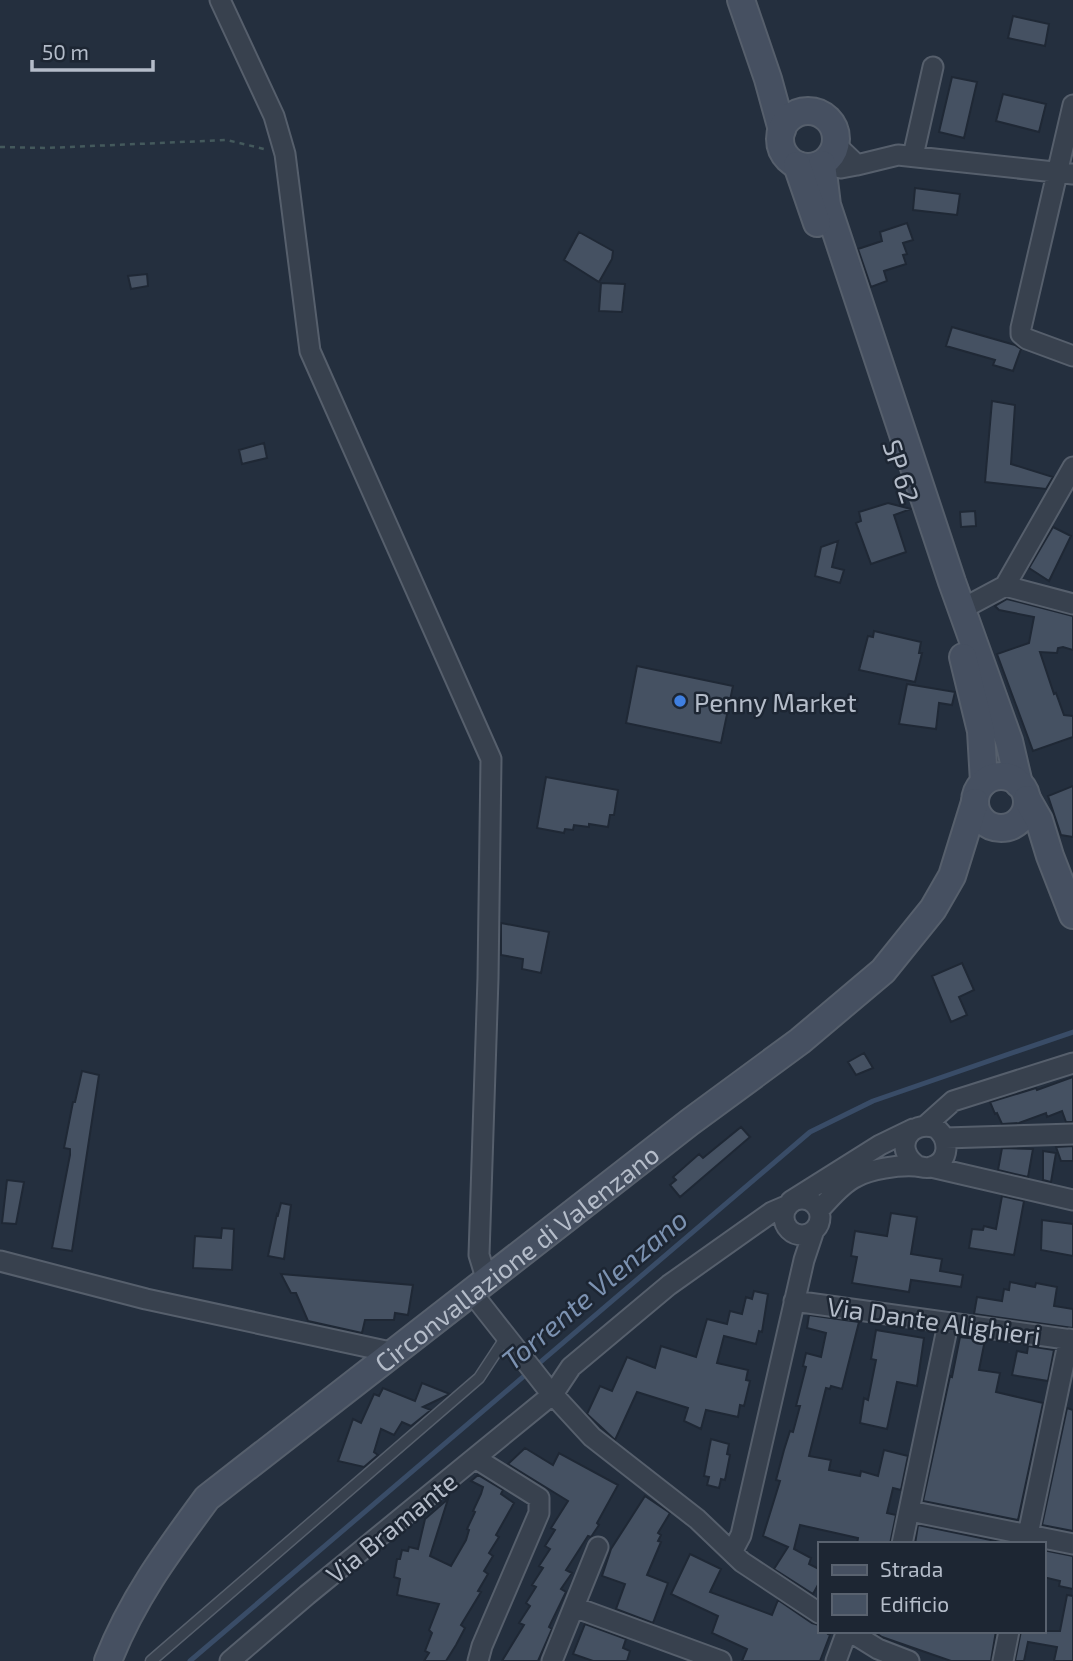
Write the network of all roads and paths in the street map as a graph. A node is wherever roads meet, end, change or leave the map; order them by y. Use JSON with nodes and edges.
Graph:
{"nodes":[{"id":1,"x":220,"y":0,"type":"edge"},
{"id":2,"x":741,"y":0,"type":"edge"},
{"id":3,"x":933,"y":67,"type":"dead end"},
{"id":4,"x":768,"y":79,"type":"junction"},
{"id":5,"x":1073,"y":105,"type":"edge"},
{"id":6,"x":811,"y":112,"type":"junction"},
{"id":7,"x":782,"y":130,"type":"junction"},
{"id":8,"x":0,"y":147,"type":"edge"},
{"id":9,"x":285,"y":154,"type":"junction"},
{"id":10,"x":913,"y":156,"type":"junction"},
{"id":11,"x":818,"y":158,"type":"junction"},
{"id":12,"x":1065,"y":173,"type":"edge"},
{"id":13,"x":1073,"y":356,"type":"edge"},
{"id":14,"x":1073,"y":467,"type":"edge"},
{"id":15,"x":1005,"y":586,"type":"junction"},
{"id":16,"x":1073,"y":604,"type":"edge"},
{"id":17,"x":962,"y":609,"type":"junction"},
{"id":18,"x":979,"y":792,"type":"junction"},
{"id":19,"x":1023,"y":792,"type":"junction"},
{"id":20,"x":1006,"y":826,"type":"junction"},
{"id":21,"x":1050,"y":856,"type":"junction"},
{"id":22,"x":952,"y":876,"type":"junction"},
{"id":23,"x":1073,"y":915,"type":"edge"},
{"id":24,"x":1073,"y":1063,"type":"edge"},
{"id":25,"x":919,"y":1128,"type":"junction"},
{"id":26,"x":1073,"y":1134,"type":"edge"},
{"id":27,"x":945,"y":1138,"type":"junction"},
{"id":28,"x":924,"y":1166,"type":"junction"},
{"id":29,"x":1073,"y":1200,"type":"edge"},
{"id":30,"x":788,"y":1203,"type":"junction"},
{"id":31,"x":819,"y":1210,"type":"junction"},
{"id":32,"x":814,"y":1230,"type":"junction"},
{"id":33,"x":0,"y":1261,"type":"edge"},
{"id":34,"x":480,"y":1287,"type":"junction"},
{"id":35,"x":794,"y":1301,"type":"junction"},
{"id":36,"x":948,"y":1324,"type":"junction"},
{"id":37,"x":507,"y":1336,"type":"junction"},
{"id":38,"x":1071,"y":1340,"type":"edge"},
{"id":39,"x":395,"y":1353,"type":"junction"},
{"id":40,"x":550,"y":1390,"type":"junction"},
{"id":41,"x":475,"y":1458,"type":"junction"},
{"id":42,"x":910,"y":1511,"type":"junction"},
{"id":43,"x":1027,"y":1540,"type":"edge"},
{"id":44,"x":902,"y":1542,"type":"edge"},
{"id":45,"x":1073,"y":1544,"type":"edge"},
{"id":46,"x":598,"y":1547,"type":"dead end"},
{"id":47,"x":732,"y":1552,"type":"junction"},
{"id":48,"x":574,"y":1607,"type":"junction"},
{"id":49,"x":818,"y":1612,"type":"edge"},
{"id":50,"x":847,"y":1633,"type":"edge"},
{"id":51,"x":855,"y":1633,"type":"edge"},
{"id":52,"x":1009,"y":1633,"type":"edge"},
{"id":53,"x":880,"y":1640,"type":"edge"},
{"id":54,"x":108,"y":1661,"type":"edge"},
{"id":55,"x":151,"y":1661,"type":"edge"},
{"id":56,"x":230,"y":1661,"type":"edge"},
{"id":57,"x":478,"y":1661,"type":"edge"},
{"id":58,"x":552,"y":1661,"type":"edge"},
{"id":59,"x":721,"y":1661,"type":"edge"},
{"id":60,"x":836,"y":1661,"type":"edge"},
{"id":61,"x":909,"y":1661,"type":"edge"},
{"id":62,"x":1003,"y":1661,"type":"edge"}],
"edges":[{"from":1,"to":9,"type":"street"},
{"from":2,"to":4,"type":"main road"},
{"from":3,"to":10,"type":"street"},
{"from":4,"to":6,"type":"main road","name":"SP 62"},
{"from":4,"to":7,"type":"main road","name":"SP 62"},
{"from":5,"to":12,"type":"street"},
{"from":6,"to":7,"type":"main road"},
{"from":6,"to":11,"type":"main road","name":"SP 62"},
{"from":7,"to":11,"type":"main road","name":"SP 62"},
{"from":8,"to":9,"type":"path"},
{"from":9,"to":34,"type":"street"},
{"from":10,"to":11,"type":"street"},
{"from":10,"to":12,"type":"street"},
{"from":11,"to":17,"type":"main road","name":"SP 62"},
{"from":11,"to":18,"type":"main road","name":"SP 62"},
{"from":12,"to":13,"type":"street"},
{"from":14,"to":15,"type":"street"},
{"from":15,"to":16,"type":"street"},
{"from":15,"to":17,"type":"street"},
{"from":17,"to":19,"type":"main road","name":"SP 62"},
{"from":18,"to":19,"type":"main road"},
{"from":18,"to":20,"type":"main road"},
{"from":18,"to":22,"type":"main road"},
{"from":19,"to":20,"type":"main road"},
{"from":19,"to":21,"type":"main road","name":"SP 62"},
{"from":20,"to":21,"type":"main road"},
{"from":20,"to":22,"type":"main road"},
{"from":21,"to":23,"type":"main road","name":"SP 62"},
{"from":22,"to":34,"type":"main road","name":"Circonvallazione di Valenzano"},
{"from":24,"to":25,"type":"street","name":"Via Bramante"},
{"from":25,"to":27,"type":"street"},
{"from":25,"to":28,"type":"street"},
{"from":25,"to":30,"type":"street","name":"Via Bramante"},
{"from":26,"to":27,"type":"street"},
{"from":27,"to":28,"type":"street"},
{"from":28,"to":29,"type":"street"},
{"from":28,"to":31,"type":"street"},
{"from":30,"to":31,"type":"street"},
{"from":30,"to":32,"type":"street"},
{"from":30,"to":40,"type":"street","name":"Via Bramante"},
{"from":31,"to":32,"type":"street"},
{"from":32,"to":35,"type":"street"},
{"from":33,"to":39,"type":"street"},
{"from":34,"to":37,"type":"street"},
{"from":34,"to":39,"type":"main road","name":"Circonvallazione di Valenzano"},
{"from":35,"to":36,"type":"street","name":"Via Dante Alighieri"},
{"from":35,"to":47,"type":"street"},
{"from":36,"to":38,"type":"street","name":"Via Dante Alighieri"},
{"from":36,"to":42,"type":"street"},
{"from":37,"to":40,"type":"street"},
{"from":37,"to":55,"type":"lane"},
{"from":38,"to":43,"type":"street"},
{"from":39,"to":54,"type":"main road","name":"Circonvallazione di Valenzano"},
{"from":40,"to":41,"type":"street","name":"Via Bramante"},
{"from":40,"to":47,"type":"street"},
{"from":41,"to":56,"type":"street","name":"Via Bramante"},
{"from":41,"to":57,"type":"street"},
{"from":42,"to":43,"type":"street"},
{"from":42,"to":44,"type":"street"},
{"from":43,"to":45,"type":"street"},
{"from":46,"to":48,"type":"street"},
{"from":47,"to":49,"type":"street"},
{"from":48,"to":58,"type":"street"},
{"from":48,"to":59,"type":"street"},
{"from":50,"to":60,"type":"street"},
{"from":51,"to":53,"type":"street"},
{"from":52,"to":62,"type":"street"},
{"from":53,"to":61,"type":"street"}]}
